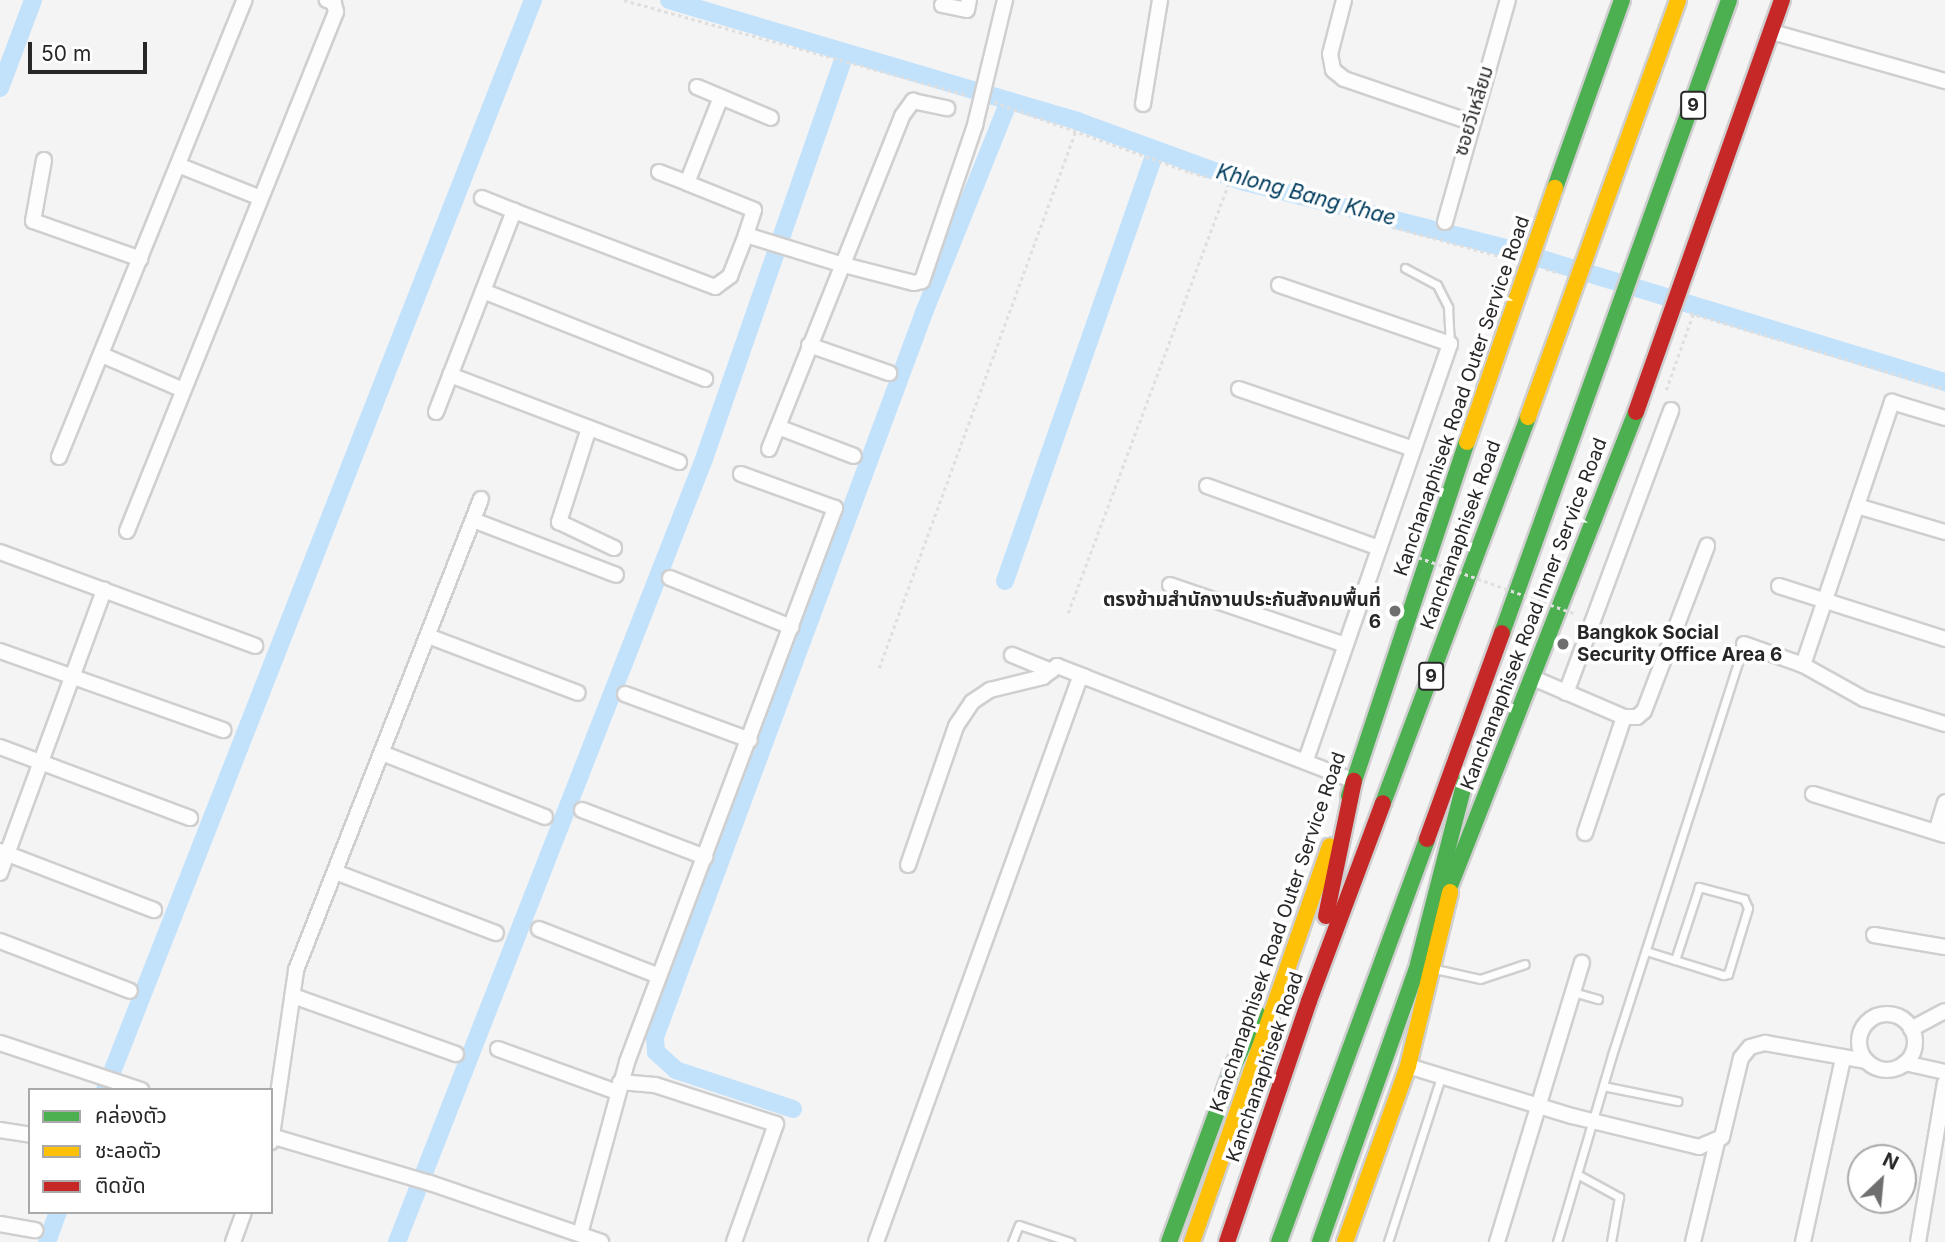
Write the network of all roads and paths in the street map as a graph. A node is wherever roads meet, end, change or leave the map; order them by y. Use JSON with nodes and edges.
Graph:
{"nodes":[{"id":1,"x":245,"y":0,"type":"edge"},
{"id":2,"x":327,"y":0,"type":"edge"},
{"id":3,"x":624,"y":0,"type":"edge"},
{"id":4,"x":970,"y":0,"type":"edge"},
{"id":5,"x":1005,"y":0,"type":"edge"},
{"id":6,"x":1160,"y":0,"type":"edge"},
{"id":7,"x":1344,"y":0,"type":"edge"},
{"id":8,"x":1508,"y":0,"type":"edge"},
{"id":9,"x":1622,"y":0,"type":"edge"},
{"id":10,"x":1678,"y":0,"type":"edge"},
{"id":11,"x":1729,"y":0,"type":"edge"},
{"id":12,"x":1782,"y":0,"type":"edge"},
{"id":13,"x":942,"y":5,"type":"dead end"},
{"id":14,"x":1772,"y":32,"type":"junction"},
{"id":15,"x":1945,"y":82,"type":"edge"},
{"id":16,"x":697,"y":87,"type":"dead end"},
{"id":17,"x":721,"y":97,"type":"junction"},
{"id":18,"x":975,"y":97,"type":"dead end"},
{"id":19,"x":988,"y":101,"type":"dead end"},
{"id":20,"x":1143,"y":104,"type":"dead end"},
{"id":21,"x":947,"y":108,"type":"dead end"},
{"id":22,"x":771,"y":118,"type":"dead end"},
{"id":23,"x":1470,"y":122,"type":"junction"},
{"id":24,"x":1076,"y":130,"type":"junction"},
{"id":25,"x":44,"y":160,"type":"dead end"},
{"id":26,"x":178,"y":165,"type":"junction"},
{"id":27,"x":659,"y":173,"type":"dead end"},
{"id":28,"x":687,"y":183,"type":"junction"},
{"id":29,"x":1228,"y":184,"type":"junction"},
{"id":30,"x":261,"y":198,"type":"junction"},
{"id":31,"x":482,"y":198,"type":"dead end"},
{"id":32,"x":514,"y":211,"type":"junction"},
{"id":33,"x":1445,"y":222,"type":"dead end"},
{"id":34,"x":752,"y":237,"type":"junction"},
{"id":35,"x":141,"y":259,"type":"junction"},
{"id":36,"x":1522,"y":262,"type":"dead end"},
{"id":37,"x":840,"y":264,"type":"junction"},
{"id":38,"x":1535,"y":266,"type":"dead end"},
{"id":39,"x":1405,"y":268,"type":"dead end"},
{"id":40,"x":1562,"y":273,"type":"dead end"},
{"id":41,"x":1279,"y":285,"type":"dead end"},
{"id":42,"x":483,"y":291,"type":"junction"},
{"id":43,"x":1681,"y":309,"type":"dead end"},
{"id":44,"x":1450,"y":344,"type":"junction"},
{"id":45,"x":809,"y":345,"type":"junction"},
{"id":46,"x":102,"y":355,"type":"junction"},
{"id":47,"x":888,"y":373,"type":"dead end"},
{"id":48,"x":450,"y":375,"type":"junction"},
{"id":49,"x":705,"y":379,"type":"dead end"},
{"id":50,"x":1239,"y":389,"type":"dead end"},
{"id":51,"x":1945,"y":389,"type":"edge"},
{"id":52,"x":183,"y":390,"type":"junction"},
{"id":53,"x":1671,"y":410,"type":"dead end"},
{"id":54,"x":436,"y":412,"type":"dead end"},
{"id":55,"x":1945,"y":418,"type":"edge"},
{"id":56,"x":778,"y":427,"type":"junction"},
{"id":57,"x":589,"y":428,"type":"junction"},
{"id":58,"x":769,"y":449,"type":"dead end"},
{"id":59,"x":1413,"y":449,"type":"junction"},
{"id":60,"x":855,"y":456,"type":"dead end"},
{"id":61,"x":60,"y":457,"type":"dead end"},
{"id":62,"x":679,"y":462,"type":"dead end"},
{"id":63,"x":741,"y":474,"type":"dead end"},
{"id":64,"x":1207,"y":486,"type":"dead end"},
{"id":65,"x":481,"y":499,"type":"dead end"},
{"id":66,"x":1857,"y":506,"type":"junction"},
{"id":67,"x":473,"y":520,"type":"junction"},
{"id":68,"x":127,"y":531,"type":"dead end"},
{"id":69,"x":1945,"y":532,"type":"edge"},
{"id":70,"x":1707,"y":546,"type":"dead end"},
{"id":71,"x":614,"y":548,"type":"dead end"},
{"id":72,"x":1379,"y":548,"type":"junction"},
{"id":73,"x":0,"y":552,"type":"edge"},
{"id":74,"x":1412,"y":555,"type":"dead end"},
{"id":75,"x":616,"y":575,"type":"dead end"},
{"id":76,"x":670,"y":578,"type":"dead end"},
{"id":77,"x":1170,"y":585,"type":"dead end"},
{"id":78,"x":1779,"y":586,"type":"dead end"},
{"id":79,"x":104,"y":590,"type":"junction"},
{"id":80,"x":1824,"y":600,"type":"junction"},
{"id":81,"x":1068,"y":613,"type":"dead end"},
{"id":82,"x":1576,"y":614,"type":"dead end"},
{"id":83,"x":791,"y":627,"type":"junction"},
{"id":84,"x":1504,"y":629,"type":"junction"},
{"id":85,"x":428,"y":636,"type":"junction"},
{"id":86,"x":1945,"y":639,"type":"edge"},
{"id":87,"x":1744,"y":644,"type":"joint"},
{"id":88,"x":1345,"y":645,"type":"junction"},
{"id":89,"x":255,"y":646,"type":"dead end"},
{"id":90,"x":0,"y":651,"type":"edge"},
{"id":91,"x":1012,"y":655,"type":"dead end"},
{"id":92,"x":1802,"y":664,"type":"junction"},
{"id":93,"x":879,"y":668,"type":"dead end"},
{"id":94,"x":1051,"y":671,"type":"junction"},
{"id":95,"x":72,"y":677,"type":"junction"},
{"id":96,"x":1085,"y":677,"type":"junction"},
{"id":97,"x":1534,"y":678,"type":"junction"},
{"id":98,"x":578,"y":693,"type":"dead end"},
{"id":99,"x":1566,"y":693,"type":"junction"},
{"id":100,"x":625,"y":694,"type":"dead end"},
{"id":101,"x":1624,"y":717,"type":"junction"},
{"id":102,"x":1945,"y":724,"type":"edge"},
{"id":103,"x":223,"y":730,"type":"dead end"},
{"id":104,"x":750,"y":740,"type":"junction"},
{"id":105,"x":0,"y":747,"type":"edge"},
{"id":106,"x":382,"y":752,"type":"junction"},
{"id":107,"x":40,"y":762,"type":"junction"},
{"id":108,"x":1305,"y":762,"type":"junction"},
{"id":109,"x":1354,"y":781,"type":"junction"},
{"id":110,"x":1813,"y":794,"type":"dead end"},
{"id":111,"x":1945,"y":802,"type":"edge"},
{"id":112,"x":582,"y":810,"type":"dead end"},
{"id":113,"x":545,"y":817,"type":"dead end"},
{"id":114,"x":190,"y":818,"type":"dead end"},
{"id":115,"x":1585,"y":833,"type":"dead end"},
{"id":116,"x":1940,"y":833,"type":"edge"},
{"id":117,"x":3,"y":852,"type":"edge"},
{"id":118,"x":705,"y":857,"type":"junction"},
{"id":119,"x":908,"y":865,"type":"dead end"},
{"id":120,"x":335,"y":872,"type":"junction"},
{"id":121,"x":0,"y":873,"type":"edge"},
{"id":122,"x":1308,"y":907,"type":"junction"},
{"id":123,"x":155,"y":909,"type":"dead end"},
{"id":124,"x":539,"y":929,"type":"dead end"},
{"id":125,"x":496,"y":933,"type":"dead end"},
{"id":126,"x":1874,"y":935,"type":"dead end"},
{"id":127,"x":0,"y":941,"type":"edge"},
{"id":128,"x":1945,"y":947,"type":"edge"},
{"id":129,"x":1646,"y":951,"type":"junction"},
{"id":130,"x":1675,"y":960,"type":"junction"},
{"id":131,"x":1582,"y":963,"type":"dead end"},
{"id":132,"x":1524,"y":964,"type":"dead end"},
{"id":133,"x":1425,"y":966,"type":"junction"},
{"id":134,"x":659,"y":976,"type":"junction"},
{"id":135,"x":130,"y":991,"type":"dead end"},
{"id":136,"x":1573,"y":992,"type":"junction"},
{"id":137,"x":293,"y":996,"type":"junction"},
{"id":138,"x":1598,"y":999,"type":"dead end"},
{"id":139,"x":1309,"y":1002,"type":"junction"},
{"id":140,"x":1945,"y":1011,"type":"edge"},
{"id":141,"x":1911,"y":1029,"type":"junction"},
{"id":142,"x":0,"y":1043,"type":"edge"},
{"id":143,"x":498,"y":1049,"type":"dead end"},
{"id":144,"x":456,"y":1054,"type":"dead end"},
{"id":145,"x":1843,"y":1058,"type":"junction"},
{"id":146,"x":1866,"y":1061,"type":"junction"},
{"id":147,"x":1905,"y":1063,"type":"junction"},
{"id":148,"x":1408,"y":1066,"type":"junction"},
{"id":149,"x":1945,"y":1072,"type":"edge"},
{"id":150,"x":1441,"y":1077,"type":"junction"},
{"id":151,"x":1945,"y":1083,"type":"edge"},
{"id":152,"x":1603,"y":1086,"type":"junction"},
{"id":153,"x":619,"y":1087,"type":"junction"},
{"id":154,"x":136,"y":1088,"type":"edge"},
{"id":155,"x":1676,"y":1101,"type":"dead end"},
{"id":156,"x":1537,"y":1106,"type":"junction"},
{"id":157,"x":1592,"y":1121,"type":"junction"},
{"id":158,"x":0,"y":1130,"type":"edge"},
{"id":159,"x":273,"y":1131,"type":"edge"},
{"id":160,"x":28,"y":1135,"type":"edge"},
{"id":161,"x":273,"y":1138,"type":"edge"},
{"id":162,"x":1717,"y":1142,"type":"junction"},
{"id":163,"x":1577,"y":1174,"type":"junction"},
{"id":164,"x":243,"y":1214,"type":"edge"},
{"id":165,"x":0,"y":1224,"type":"edge"},
{"id":166,"x":35,"y":1230,"type":"dead end"},
{"id":167,"x":580,"y":1234,"type":"junction"},
{"id":168,"x":233,"y":1242,"type":"edge"},
{"id":169,"x":601,"y":1242,"type":"edge"},
{"id":170,"x":734,"y":1242,"type":"edge"},
{"id":171,"x":876,"y":1242,"type":"edge"},
{"id":172,"x":1012,"y":1242,"type":"edge"},
{"id":173,"x":1070,"y":1242,"type":"edge"},
{"id":174,"x":1169,"y":1242,"type":"edge"},
{"id":175,"x":1192,"y":1242,"type":"edge"},
{"id":176,"x":1227,"y":1242,"type":"edge"},
{"id":177,"x":1279,"y":1242,"type":"edge"},
{"id":178,"x":1320,"y":1242,"type":"edge"},
{"id":179,"x":1345,"y":1242,"type":"edge"},
{"id":180,"x":1388,"y":1242,"type":"edge"},
{"id":181,"x":1497,"y":1242,"type":"edge"},
{"id":182,"x":1558,"y":1242,"type":"edge"},
{"id":183,"x":1611,"y":1242,"type":"edge"},
{"id":184,"x":1693,"y":1242,"type":"edge"},
{"id":185,"x":1803,"y":1242,"type":"edge"},
{"id":186,"x":1918,"y":1242,"type":"edge"}],
"edges":[{"from":1,"to":26,"type":"street"},
{"from":2,"to":30,"type":"street"},
{"from":3,"to":18,"type":"path"},
{"from":4,"to":13,"type":"street"},
{"from":5,"to":37,"type":"street"},
{"from":6,"to":20,"type":"street"},
{"from":7,"to":23,"type":"street"},
{"from":8,"to":23,"type":"street","name":"ซอยวีเหลี่ยม"},
{"from":9,"to":109,"type":"main road","name":"Kanchanaphisek Road Outer Service Road"},
{"from":10,"to":139,"type":"main road","name":"Kanchanaphisek Road","number":"9"},
{"from":11,"to":84,"type":"main road","number":"9"},
{"from":12,"to":14,"type":"main road","name":"Kanchanaphisek Road Inner Service Road"},
{"from":14,"to":15,"type":"street"},
{"from":14,"to":97,"type":"main road","name":"Kanchanaphisek Road Inner Service Road"},
{"from":16,"to":17,"type":"street"},
{"from":17,"to":22,"type":"street"},
{"from":17,"to":28,"type":"street"},
{"from":19,"to":24,"type":"path"},
{"from":21,"to":37,"type":"street"},
{"from":23,"to":33,"type":"street","name":"ซอยวีเหลี่ยม"},
{"from":24,"to":29,"type":"path"},
{"from":24,"to":93,"type":"path"},
{"from":25,"to":35,"type":"street"},
{"from":26,"to":30,"type":"street"},
{"from":26,"to":35,"type":"street"},
{"from":27,"to":28,"type":"street"},
{"from":28,"to":34,"type":"street"},
{"from":29,"to":36,"type":"path"},
{"from":29,"to":81,"type":"path"},
{"from":30,"to":52,"type":"street"},
{"from":31,"to":32,"type":"street"},
{"from":32,"to":34,"type":"street"},
{"from":32,"to":42,"type":"street"},
{"from":34,"to":37,"type":"street"},
{"from":35,"to":46,"type":"street"},
{"from":37,"to":45,"type":"street"},
{"from":38,"to":40,"type":"path"},
{"from":39,"to":44,"type":"lane"},
{"from":41,"to":44,"type":"street"},
{"from":42,"to":48,"type":"street"},
{"from":42,"to":49,"type":"street"},
{"from":43,"to":51,"type":"path"},
{"from":44,"to":59,"type":"street"},
{"from":45,"to":47,"type":"street"},
{"from":45,"to":56,"type":"street"},
{"from":46,"to":52,"type":"street"},
{"from":46,"to":61,"type":"street"},
{"from":48,"to":54,"type":"street"},
{"from":48,"to":57,"type":"street"},
{"from":50,"to":59,"type":"street"},
{"from":52,"to":68,"type":"street"},
{"from":53,"to":99,"type":"street"},
{"from":55,"to":66,"type":"street"},
{"from":56,"to":58,"type":"street"},
{"from":56,"to":60,"type":"street"},
{"from":57,"to":62,"type":"street"},
{"from":57,"to":71,"type":"street"},
{"from":59,"to":72,"type":"street"},
{"from":63,"to":83,"type":"street"},
{"from":64,"to":72,"type":"street"},
{"from":65,"to":67,"type":"street"},
{"from":66,"to":69,"type":"street"},
{"from":66,"to":80,"type":"street"},
{"from":67,"to":75,"type":"street"},
{"from":67,"to":85,"type":"street"},
{"from":70,"to":101,"type":"street"},
{"from":72,"to":88,"type":"street"},
{"from":73,"to":79,"type":"street"},
{"from":74,"to":82,"type":"path","bridge":true},
{"from":76,"to":83,"type":"street"},
{"from":77,"to":88,"type":"street"},
{"from":78,"to":80,"type":"street"},
{"from":79,"to":89,"type":"street"},
{"from":79,"to":95,"type":"street"},
{"from":80,"to":86,"type":"street"},
{"from":80,"to":92,"type":"street"},
{"from":83,"to":104,"type":"street"},
{"from":84,"to":133,"type":"main road"},
{"from":84,"to":177,"type":"main road","number":"9"},
{"from":85,"to":98,"type":"street"},
{"from":85,"to":106,"type":"street"},
{"from":87,"to":92,"type":"street"},
{"from":87,"to":129,"type":"lane"},
{"from":88,"to":108,"type":"street"},
{"from":90,"to":95,"type":"street"},
{"from":91,"to":94,"type":"street"},
{"from":92,"to":102,"type":"street"},
{"from":94,"to":96,"type":"street"},
{"from":94,"to":119,"type":"street"},
{"from":95,"to":103,"type":"street"},
{"from":95,"to":107,"type":"street"},
{"from":96,"to":108,"type":"street"},
{"from":96,"to":171,"type":"street"},
{"from":97,"to":99,"type":"street"},
{"from":97,"to":133,"type":"main road","name":"Kanchanaphisek Road Inner Service Road"},
{"from":99,"to":101,"type":"street"},
{"from":100,"to":104,"type":"street"},
{"from":101,"to":115,"type":"street"},
{"from":104,"to":118,"type":"street"},
{"from":105,"to":107,"type":"street"},
{"from":106,"to":113,"type":"street"},
{"from":106,"to":120,"type":"street"},
{"from":107,"to":114,"type":"street"},
{"from":107,"to":117,"type":"street"},
{"from":108,"to":109,"type":"street"},
{"from":109,"to":122,"type":"main road","name":"Kanchanaphisek Road Outer Service Road"},
{"from":109,"to":139,"type":"main road"},
{"from":110,"to":116,"type":"street"},
{"from":111,"to":116,"type":"street"},
{"from":112,"to":118,"type":"street"},
{"from":117,"to":121,"type":"street"},
{"from":117,"to":123,"type":"street"},
{"from":118,"to":134,"type":"street"},
{"from":120,"to":125,"type":"street"},
{"from":120,"to":137,"type":"street"},
{"from":122,"to":174,"type":"main road"},
{"from":122,"to":175,"type":"main road","name":"Kanchanaphisek Road Outer Service Road"},
{"from":124,"to":134,"type":"street"},
{"from":126,"to":128,"type":"street"},
{"from":127,"to":135,"type":"street"},
{"from":129,"to":130,"type":"lane"},
{"from":129,"to":152,"type":"lane"},
{"from":130,"to":130,"type":"lane"},
{"from":131,"to":136,"type":"street"},
{"from":132,"to":133,"type":"lane"},
{"from":133,"to":148,"type":"main road"},
{"from":133,"to":178,"type":"main road","name":"Kanchanaphisek Road Inner Service Road"},
{"from":134,"to":153,"type":"street"},
{"from":136,"to":138,"type":"lane"},
{"from":136,"to":156,"type":"street"},
{"from":137,"to":144,"type":"street"},
{"from":137,"to":159,"type":"street"},
{"from":139,"to":176,"type":"main road","name":"Kanchanaphisek Road","number":"9"},
{"from":140,"to":141,"type":"street"},
{"from":141,"to":146,"type":"street"},
{"from":141,"to":147,"type":"street"},
{"from":142,"to":154,"type":"street"},
{"from":143,"to":153,"type":"street"},
{"from":145,"to":146,"type":"street"},
{"from":145,"to":162,"type":"street"},
{"from":145,"to":185,"type":"street"},
{"from":146,"to":147,"type":"street"},
{"from":147,"to":149,"type":"street"},
{"from":148,"to":150,"type":"street"},
{"from":148,"to":179,"type":"main road"},
{"from":150,"to":156,"type":"street"},
{"from":150,"to":180,"type":"lane"},
{"from":151,"to":186,"type":"street"},
{"from":152,"to":155,"type":"lane"},
{"from":152,"to":157,"type":"lane"},
{"from":153,"to":167,"type":"street"},
{"from":153,"to":170,"type":"street"},
{"from":156,"to":157,"type":"street"},
{"from":156,"to":181,"type":"street"},
{"from":157,"to":162,"type":"street"},
{"from":157,"to":163,"type":"lane"},
{"from":158,"to":160,"type":"street"},
{"from":161,"to":167,"type":"street"},
{"from":162,"to":184,"type":"street"},
{"from":163,"to":182,"type":"lane"},
{"from":163,"to":183,"type":"lane"},
{"from":164,"to":168,"type":"street"},
{"from":165,"to":166,"type":"street"},
{"from":167,"to":169,"type":"street"},
{"from":172,"to":173,"type":"lane"}]}
